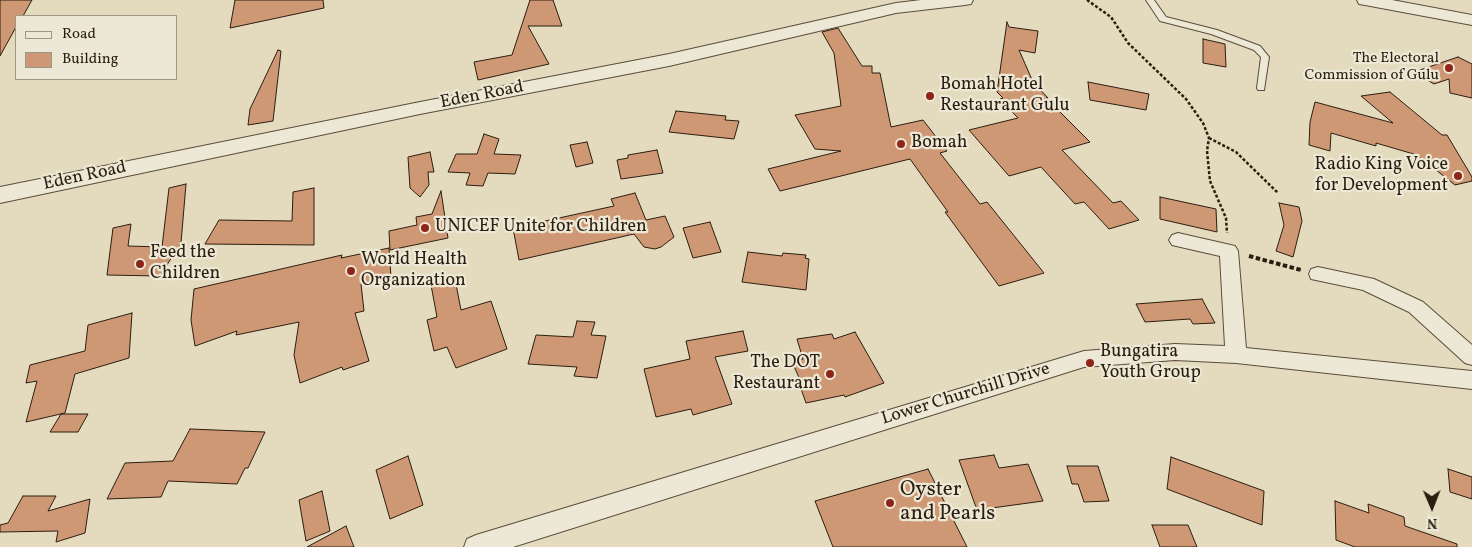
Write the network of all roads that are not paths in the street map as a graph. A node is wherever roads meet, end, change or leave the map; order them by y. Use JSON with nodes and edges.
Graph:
{"nodes":[{"id":1,"x":965,"y":0,"type":"edge"},
{"id":2,"x":1150,"y":0,"type":"edge"},
{"id":3,"x":1365,"y":0,"type":"edge"},
{"id":4,"x":893,"y":4,"type":"edge"},
{"id":5,"x":1472,"y":20,"type":"edge"},
{"id":6,"x":1261,"y":88,"type":"dead end"},
{"id":7,"x":0,"y":195,"type":"edge"},
{"id":8,"x":1178,"y":240,"type":"dead end"},
{"id":9,"x":1318,"y":274,"type":"road end"},
{"id":10,"x":1236,"y":355,"type":"junction"},
{"id":11,"x":1472,"y":357,"type":"edge"},
{"id":12,"x":1472,"y":380,"type":"edge"},
{"id":13,"x":476,"y":547,"type":"edge"}],
"edges":[{"from":1,"to":4,"type":"street","name":"Eden Road"},
{"from":2,"to":6,"type":"lane"},
{"from":3,"to":5,"type":"street"},
{"from":4,"to":7,"type":"street","name":"Eden Road"},
{"from":8,"to":10,"type":"street"},
{"from":9,"to":11,"type":"street"},
{"from":10,"to":12,"type":"street","name":"Lower Churchill Drive"},
{"from":10,"to":13,"type":"street","name":"Lower Churchill Drive"}]}
